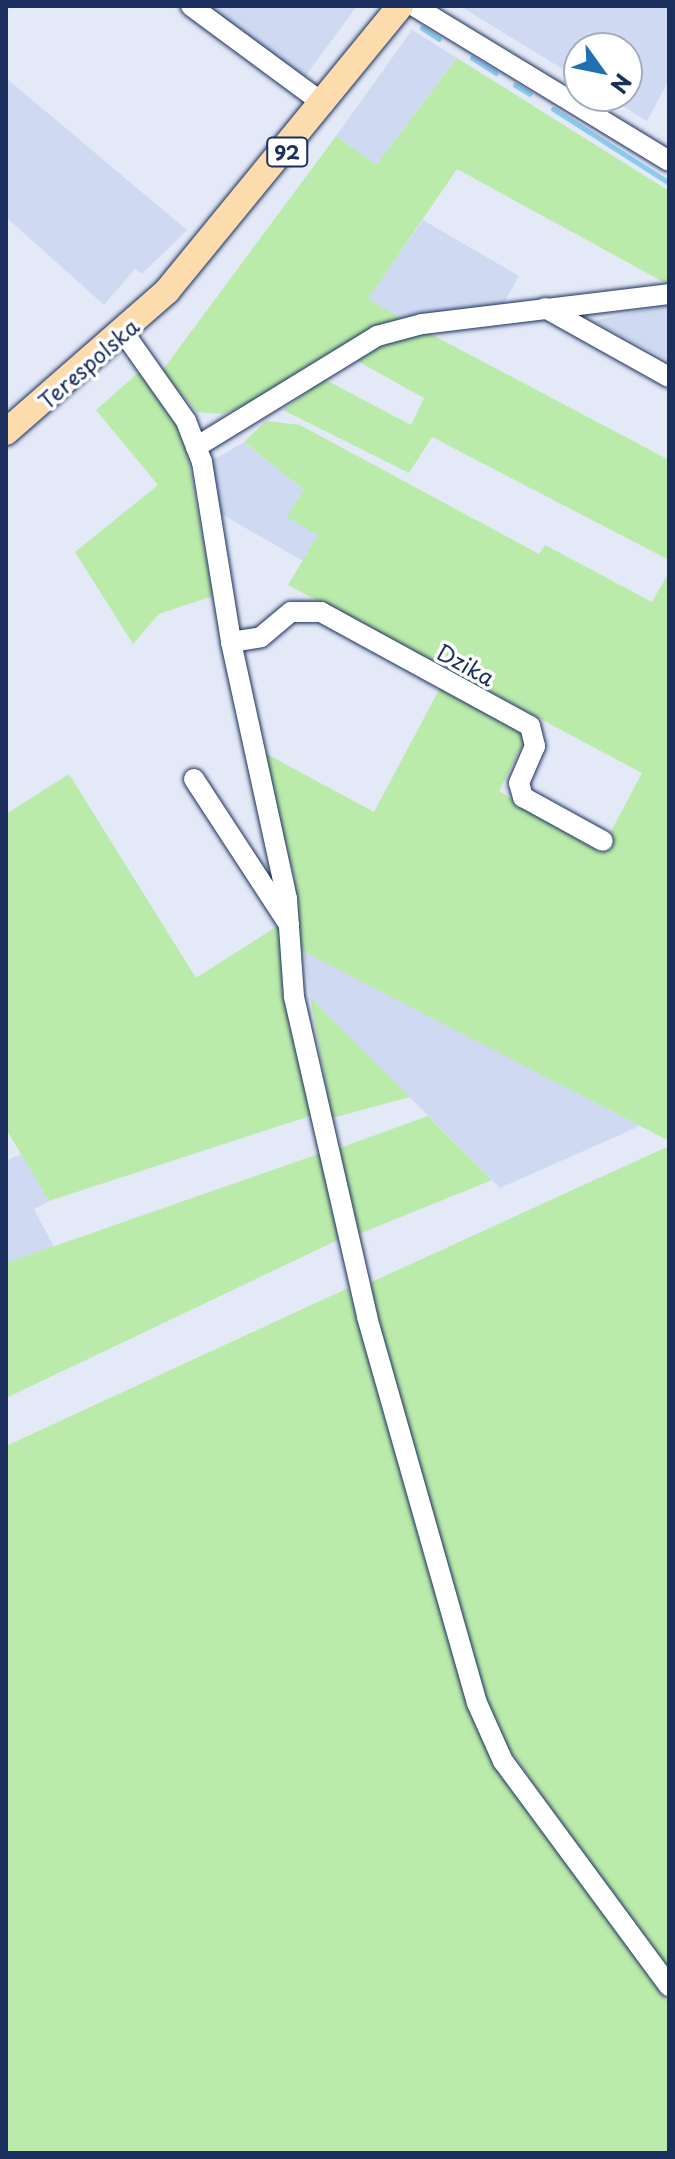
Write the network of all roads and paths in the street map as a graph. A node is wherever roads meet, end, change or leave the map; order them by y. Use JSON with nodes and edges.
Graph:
{"nodes":[{"id":1,"x":191,"y":6,"type":"edge"},
{"id":2,"x":400,"y":6,"type":"edge"},
{"id":3,"x":414,"y":6,"type":"edge"},
{"id":4,"x":324,"y":104,"type":"junction"},
{"id":5,"x":669,"y":161,"type":"edge"},
{"id":6,"x":669,"y":294,"type":"edge"},
{"id":7,"x":545,"y":308,"type":"junction"},
{"id":8,"x":124,"y":333,"type":"junction"},
{"id":9,"x":669,"y":377,"type":"edge"},
{"id":10,"x":6,"y":432,"type":"edge"},
{"id":11,"x":196,"y":447,"type":"junction"},
{"id":12,"x":231,"y":642,"type":"junction"},
{"id":13,"x":194,"y":779,"type":"dead end"},
{"id":14,"x":603,"y":841,"type":"dead end"},
{"id":15,"x":289,"y":925,"type":"junction"},
{"id":16,"x":669,"y":1986,"type":"edge"}],
"edges":[{"from":1,"to":4,"type":"street"},
{"from":2,"to":4,"type":"main road","number":"92"},
{"from":3,"to":5,"type":"street"},
{"from":4,"to":8,"type":"main road","name":"Terespolska","number":"92"},
{"from":6,"to":7,"type":"street"},
{"from":7,"to":9,"type":"street"},
{"from":7,"to":11,"type":"street"},
{"from":8,"to":10,"type":"main road","name":"Terespolska","number":"92"},
{"from":8,"to":11,"type":"street"},
{"from":11,"to":12,"type":"street"},
{"from":12,"to":14,"type":"street","name":"Dzika"},
{"from":12,"to":15,"type":"street"},
{"from":13,"to":15,"type":"street"},
{"from":15,"to":16,"type":"street"}]}
